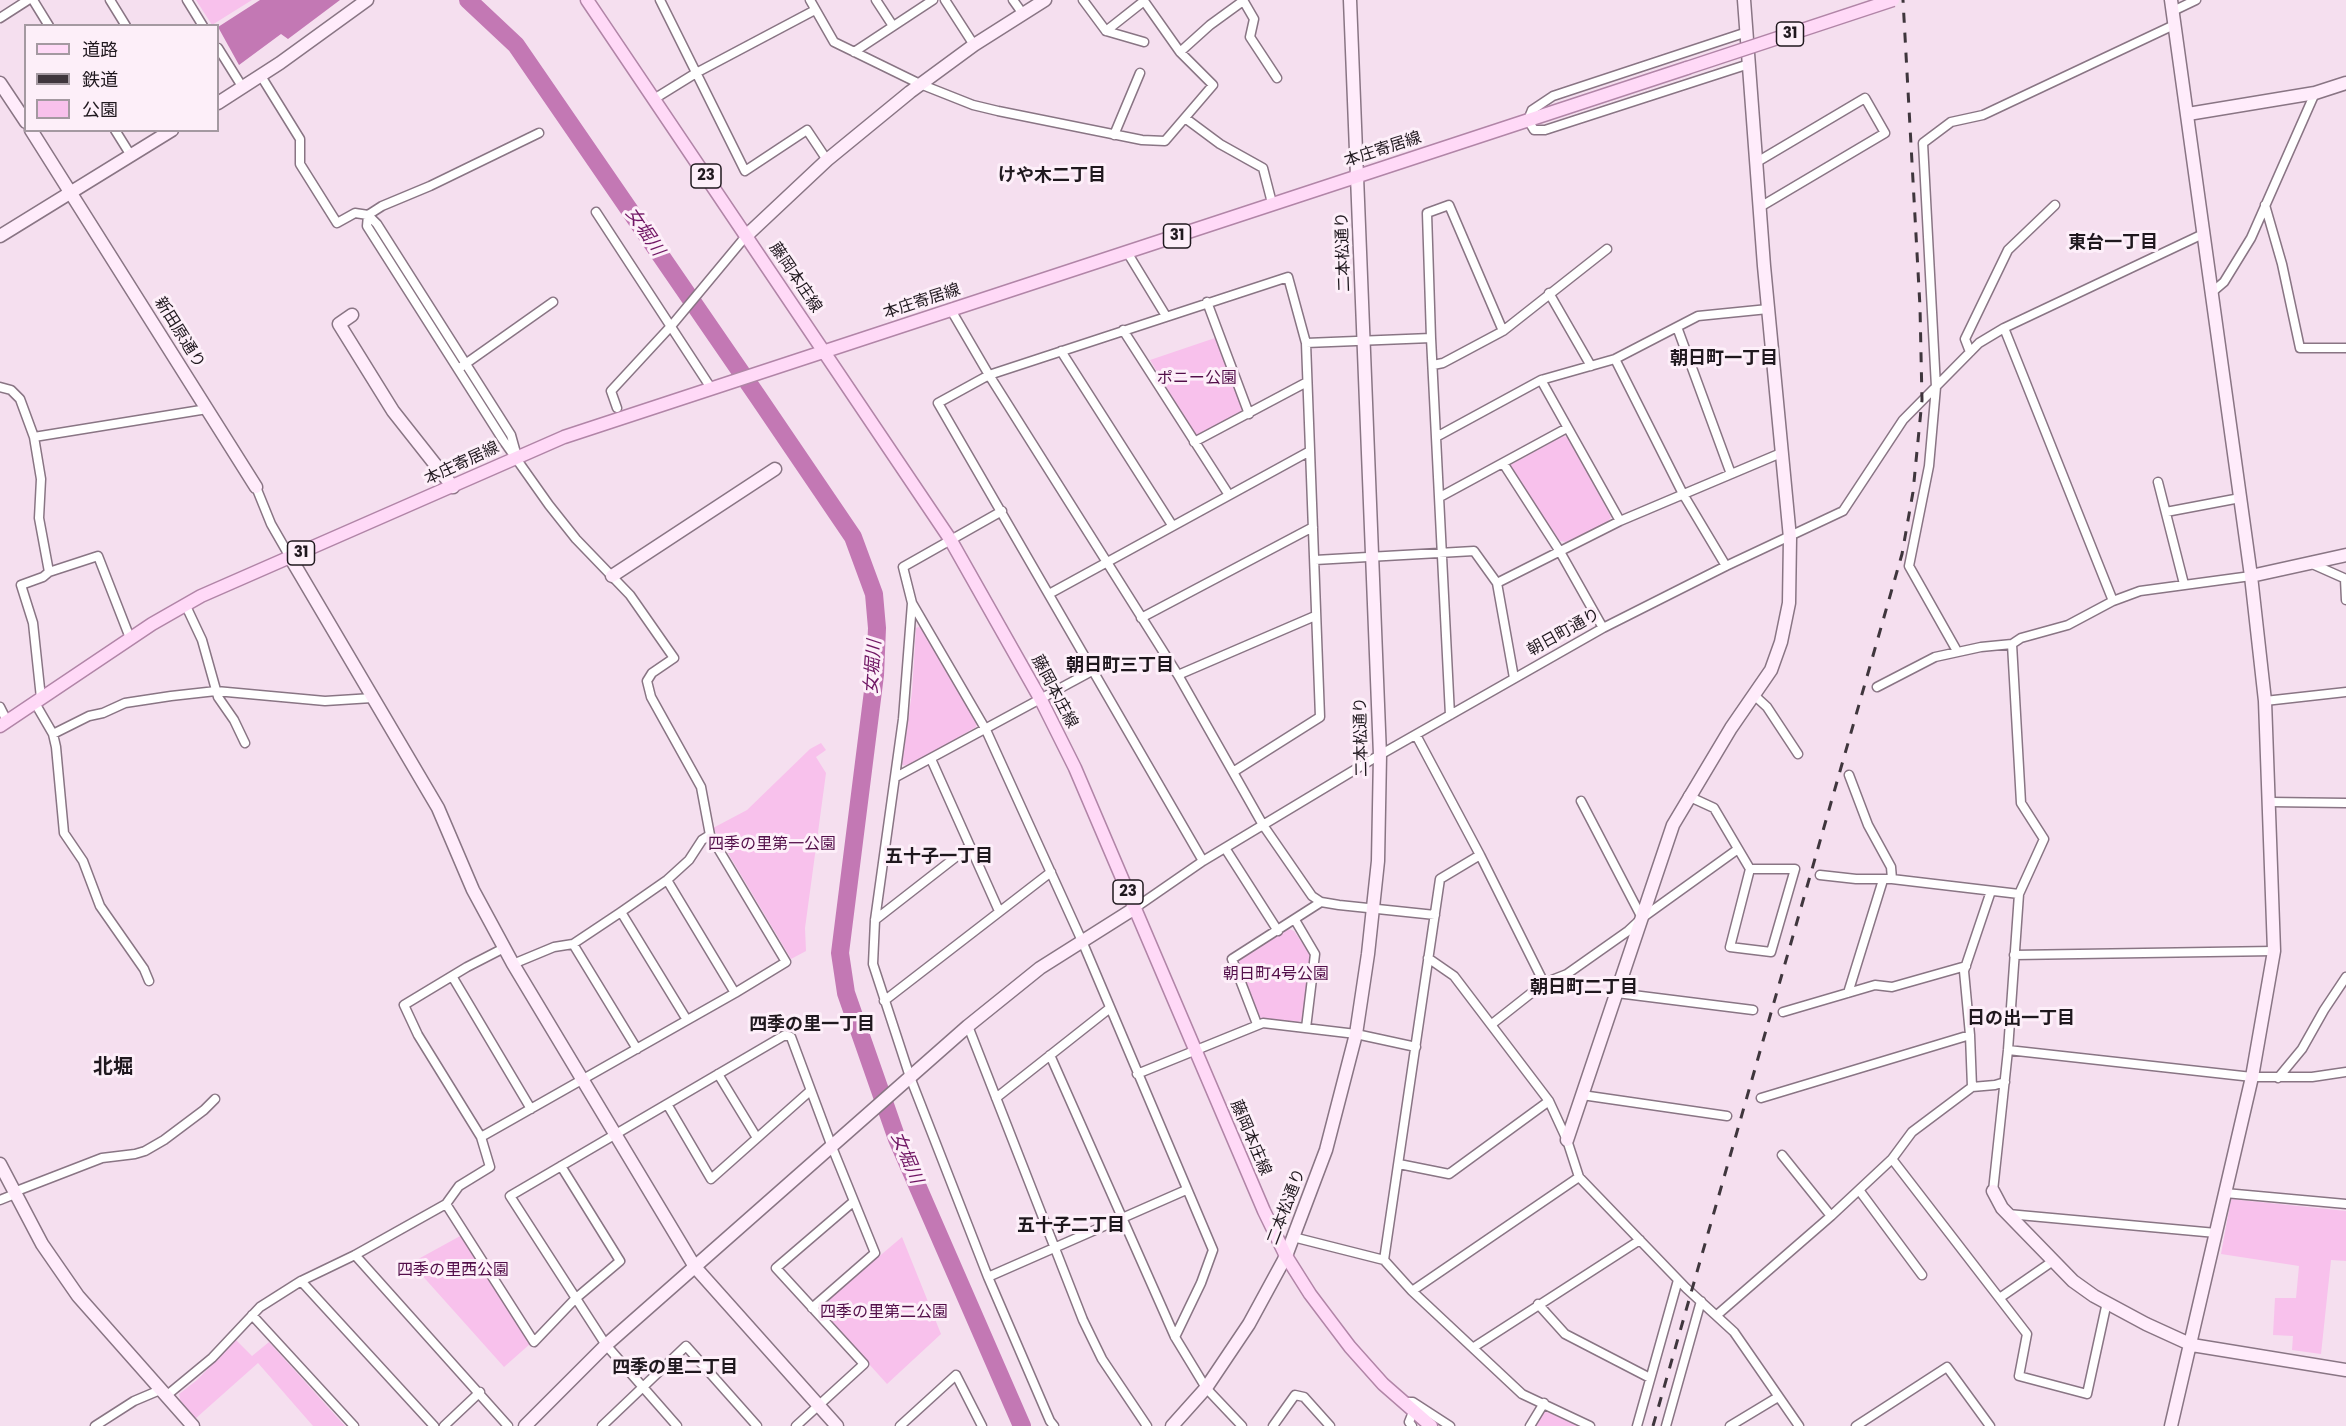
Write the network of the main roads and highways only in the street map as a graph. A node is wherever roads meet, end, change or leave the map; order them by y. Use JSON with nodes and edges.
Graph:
{"nodes":[{"id":1,"x":587,"y":0,"type":"edge"},
{"id":2,"x":1893,"y":0,"type":"edge"},
{"id":3,"x":825,"y":351,"type":"junction"},
{"id":4,"x":4,"y":724,"type":"edge"},
{"id":5,"x":1431,"y":1426,"type":"edge"}],
"edges":[{"from":1,"to":3,"type":"main road","name":"藤岡本庄線","number":"23"},
{"from":2,"to":3,"type":"main road","name":"本庄寄居線","number":"31","bridge":true},
{"from":3,"to":4,"type":"main road","name":"本庄寄居線","number":"31"},
{"from":3,"to":5,"type":"main road","name":"藤岡本庄線","number":"23"}]}
